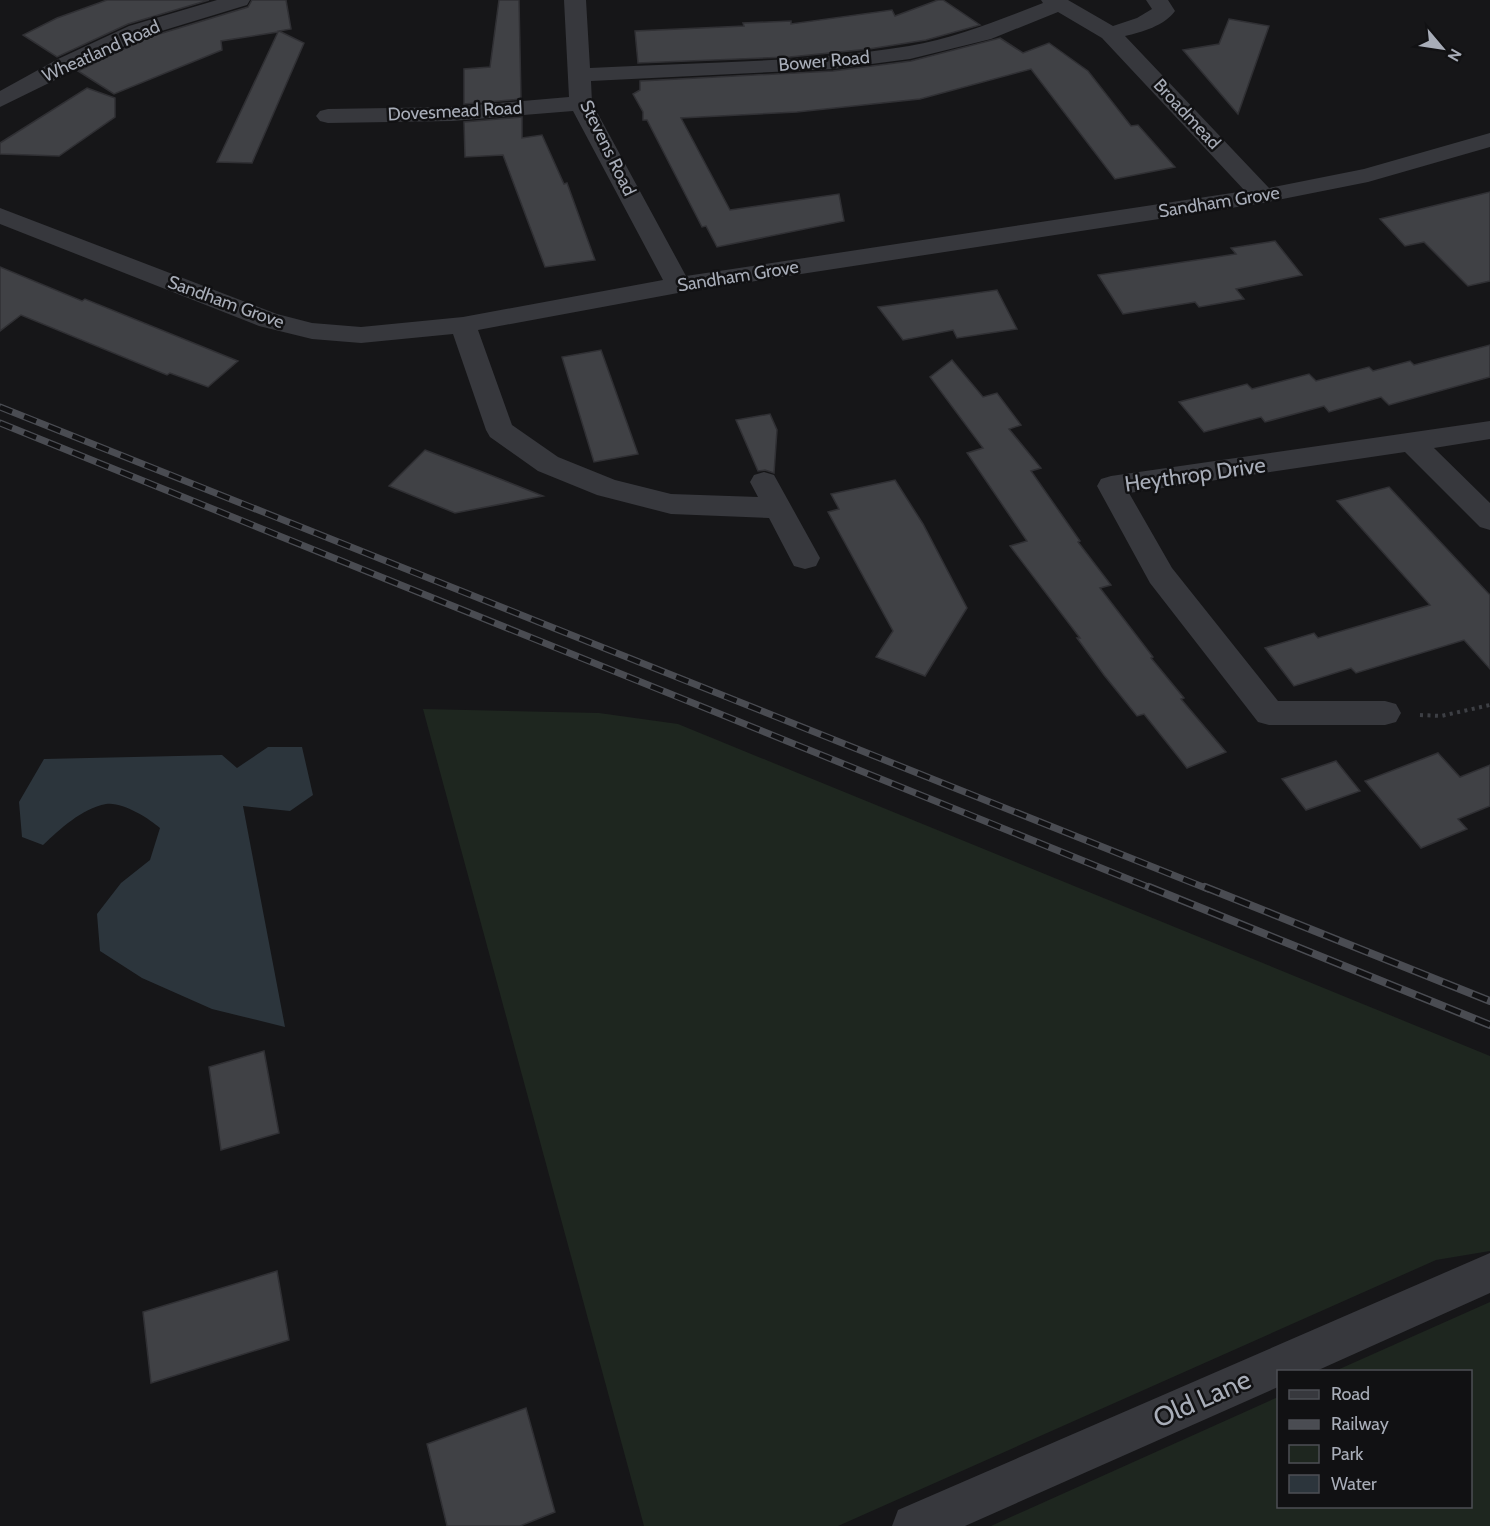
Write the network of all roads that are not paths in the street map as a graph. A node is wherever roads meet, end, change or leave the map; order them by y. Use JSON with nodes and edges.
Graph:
{"nodes":[{"id":1,"x":239,"y":0,"type":"edge"},
{"id":2,"x":575,"y":0,"type":"edge"},
{"id":3,"x":1157,"y":0,"type":"edge"},
{"id":4,"x":1056,"y":2,"type":"edge"},
{"id":5,"x":1110,"y":33,"type":"junction"},
{"id":6,"x":580,"y":75,"type":"junction"},
{"id":7,"x":0,"y":100,"type":"edge"},
{"id":8,"x":582,"y":103,"type":"junction"},
{"id":9,"x":327,"y":117,"type":"dead end"},
{"id":10,"x":1490,"y":140,"type":"edge"},
{"id":11,"x":1263,"y":196,"type":"junction"},
{"id":12,"x":0,"y":215,"type":"edge"},
{"id":13,"x":678,"y":285,"type":"junction"},
{"id":14,"x":463,"y":325,"type":"junction"},
{"id":15,"x":1490,"y":430,"type":"edge"},
{"id":16,"x":1411,"y":441,"type":"junction"},
{"id":17,"x":764,"y":482,"type":"dead end"},
{"id":18,"x":777,"y":508,"type":"junction"},
{"id":19,"x":1490,"y":520,"type":"edge"},
{"id":20,"x":805,"y":558,"type":"dead end"},
{"id":21,"x":1385,"y":713,"type":"road end"},
{"id":22,"x":1490,"y":1273,"type":"edge"},
{"id":23,"x":914,"y":1526,"type":"edge"}],
"edges":[{"from":1,"to":7,"type":"street","name":"Wheatland Road"},
{"from":2,"to":6,"type":"street","name":"Stevens Road"},
{"from":3,"to":5,"type":"street"},
{"from":4,"to":5,"type":"street","name":"Broadmead"},
{"from":4,"to":6,"type":"street","name":"Bower Road"},
{"from":5,"to":11,"type":"street","name":"Broadmead"},
{"from":6,"to":8,"type":"street","name":"Stevens Road"},
{"from":8,"to":9,"type":"street","name":"Dovesmead Road"},
{"from":8,"to":13,"type":"street","name":"Stevens Road"},
{"from":10,"to":11,"type":"street","name":"Sandham Grove"},
{"from":11,"to":13,"type":"street","name":"Sandham Grove"},
{"from":12,"to":14,"type":"street","name":"Sandham Grove"},
{"from":13,"to":14,"type":"street","name":"Sandham Grove"},
{"from":14,"to":18,"type":"street"},
{"from":15,"to":16,"type":"street","name":"Heythrop Drive"},
{"from":16,"to":19,"type":"street"},
{"from":16,"to":21,"type":"street","name":"Heythrop Drive"},
{"from":17,"to":18,"type":"street"},
{"from":18,"to":20,"type":"street"},
{"from":22,"to":23,"type":"street","name":"Old Lane"}]}
